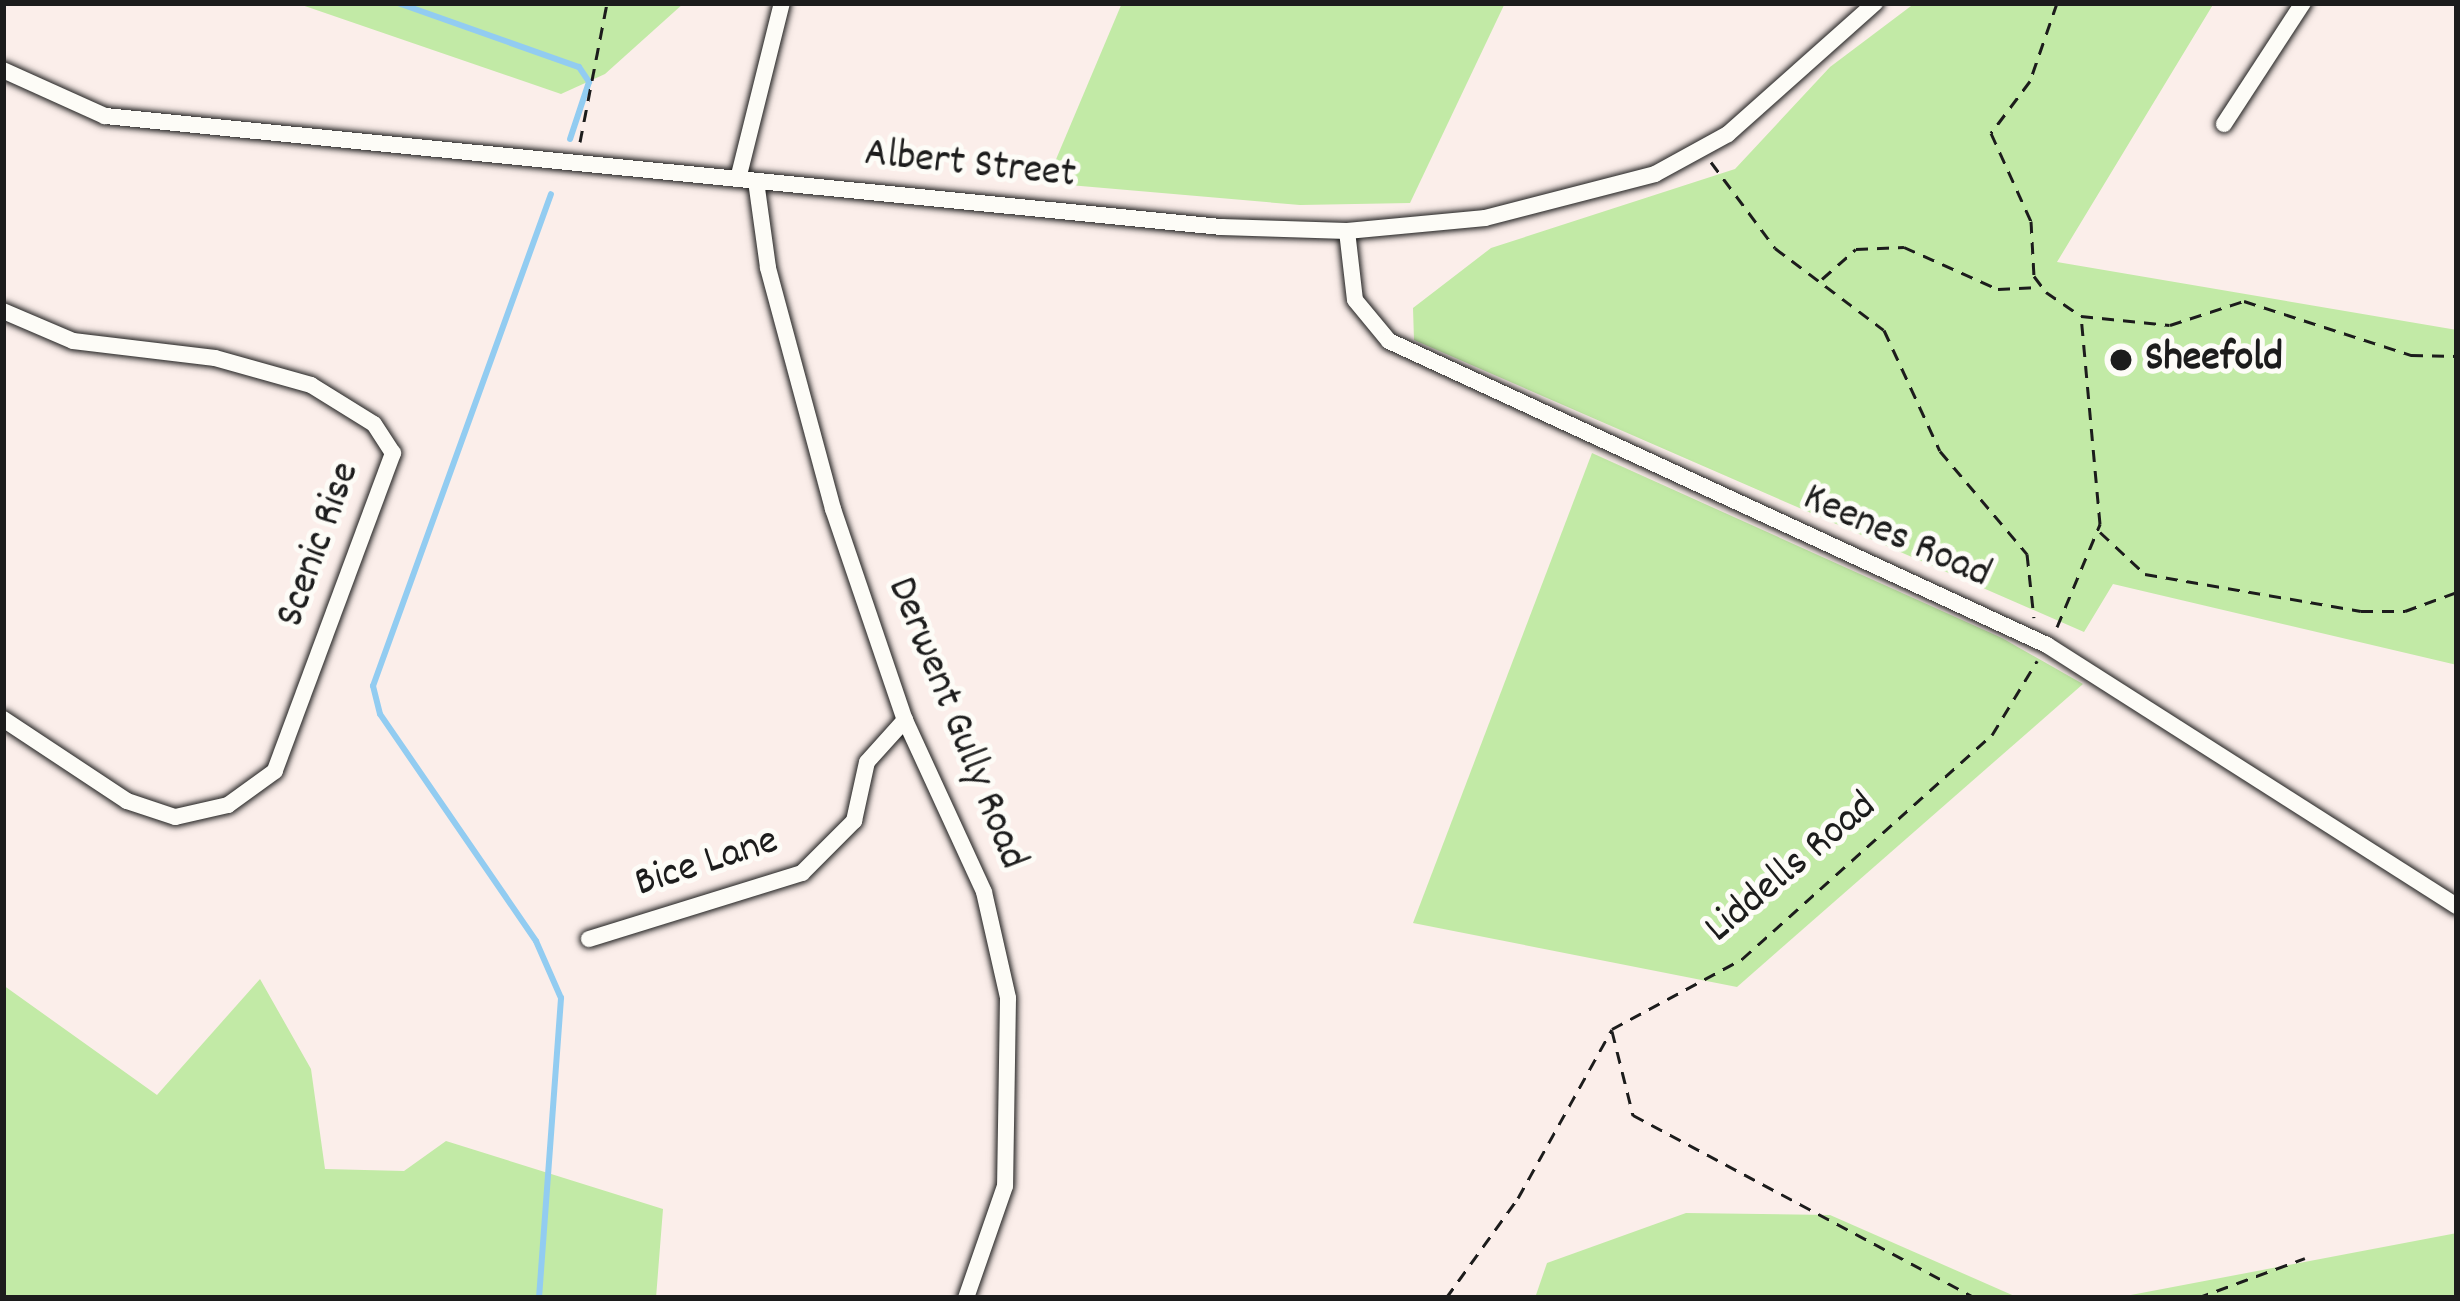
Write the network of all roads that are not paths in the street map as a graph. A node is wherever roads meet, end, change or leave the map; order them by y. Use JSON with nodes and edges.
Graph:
{"nodes":[{"id":1,"x":782,"y":3,"type":"edge"},
{"id":2,"x":1875,"y":3,"type":"edge"},
{"id":3,"x":2302,"y":3,"type":"edge"},
{"id":4,"x":3,"y":70,"type":"edge"},
{"id":5,"x":2224,"y":124,"type":"dead end"},
{"id":6,"x":747,"y":180,"type":"junction"},
{"id":7,"x":1347,"y":231,"type":"junction"},
{"id":8,"x":3,"y":310,"type":"edge"},
{"id":9,"x":3,"y":719,"type":"edge"},
{"id":10,"x":905,"y":720,"type":"junction"},
{"id":11,"x":2457,"y":906,"type":"edge"},
{"id":12,"x":589,"y":939,"type":"dead end"},
{"id":13,"x":967,"y":1298,"type":"edge"}],
"edges":[{"from":1,"to":6,"type":"street"},
{"from":2,"to":7,"type":"street","name":"Albert Street"},
{"from":3,"to":5,"type":"street"},
{"from":4,"to":6,"type":"street","name":"Albert Street"},
{"from":6,"to":7,"type":"street","name":"Albert Street"},
{"from":6,"to":10,"type":"street","name":"Derwent Gully Road"},
{"from":7,"to":11,"type":"street","name":"Keenes Road"},
{"from":8,"to":9,"type":"street","name":"Scenic Rise"},
{"from":10,"to":12,"type":"street","name":"Bice Lane"},
{"from":10,"to":13,"type":"street","name":"Derwent Gully Road"}]}
